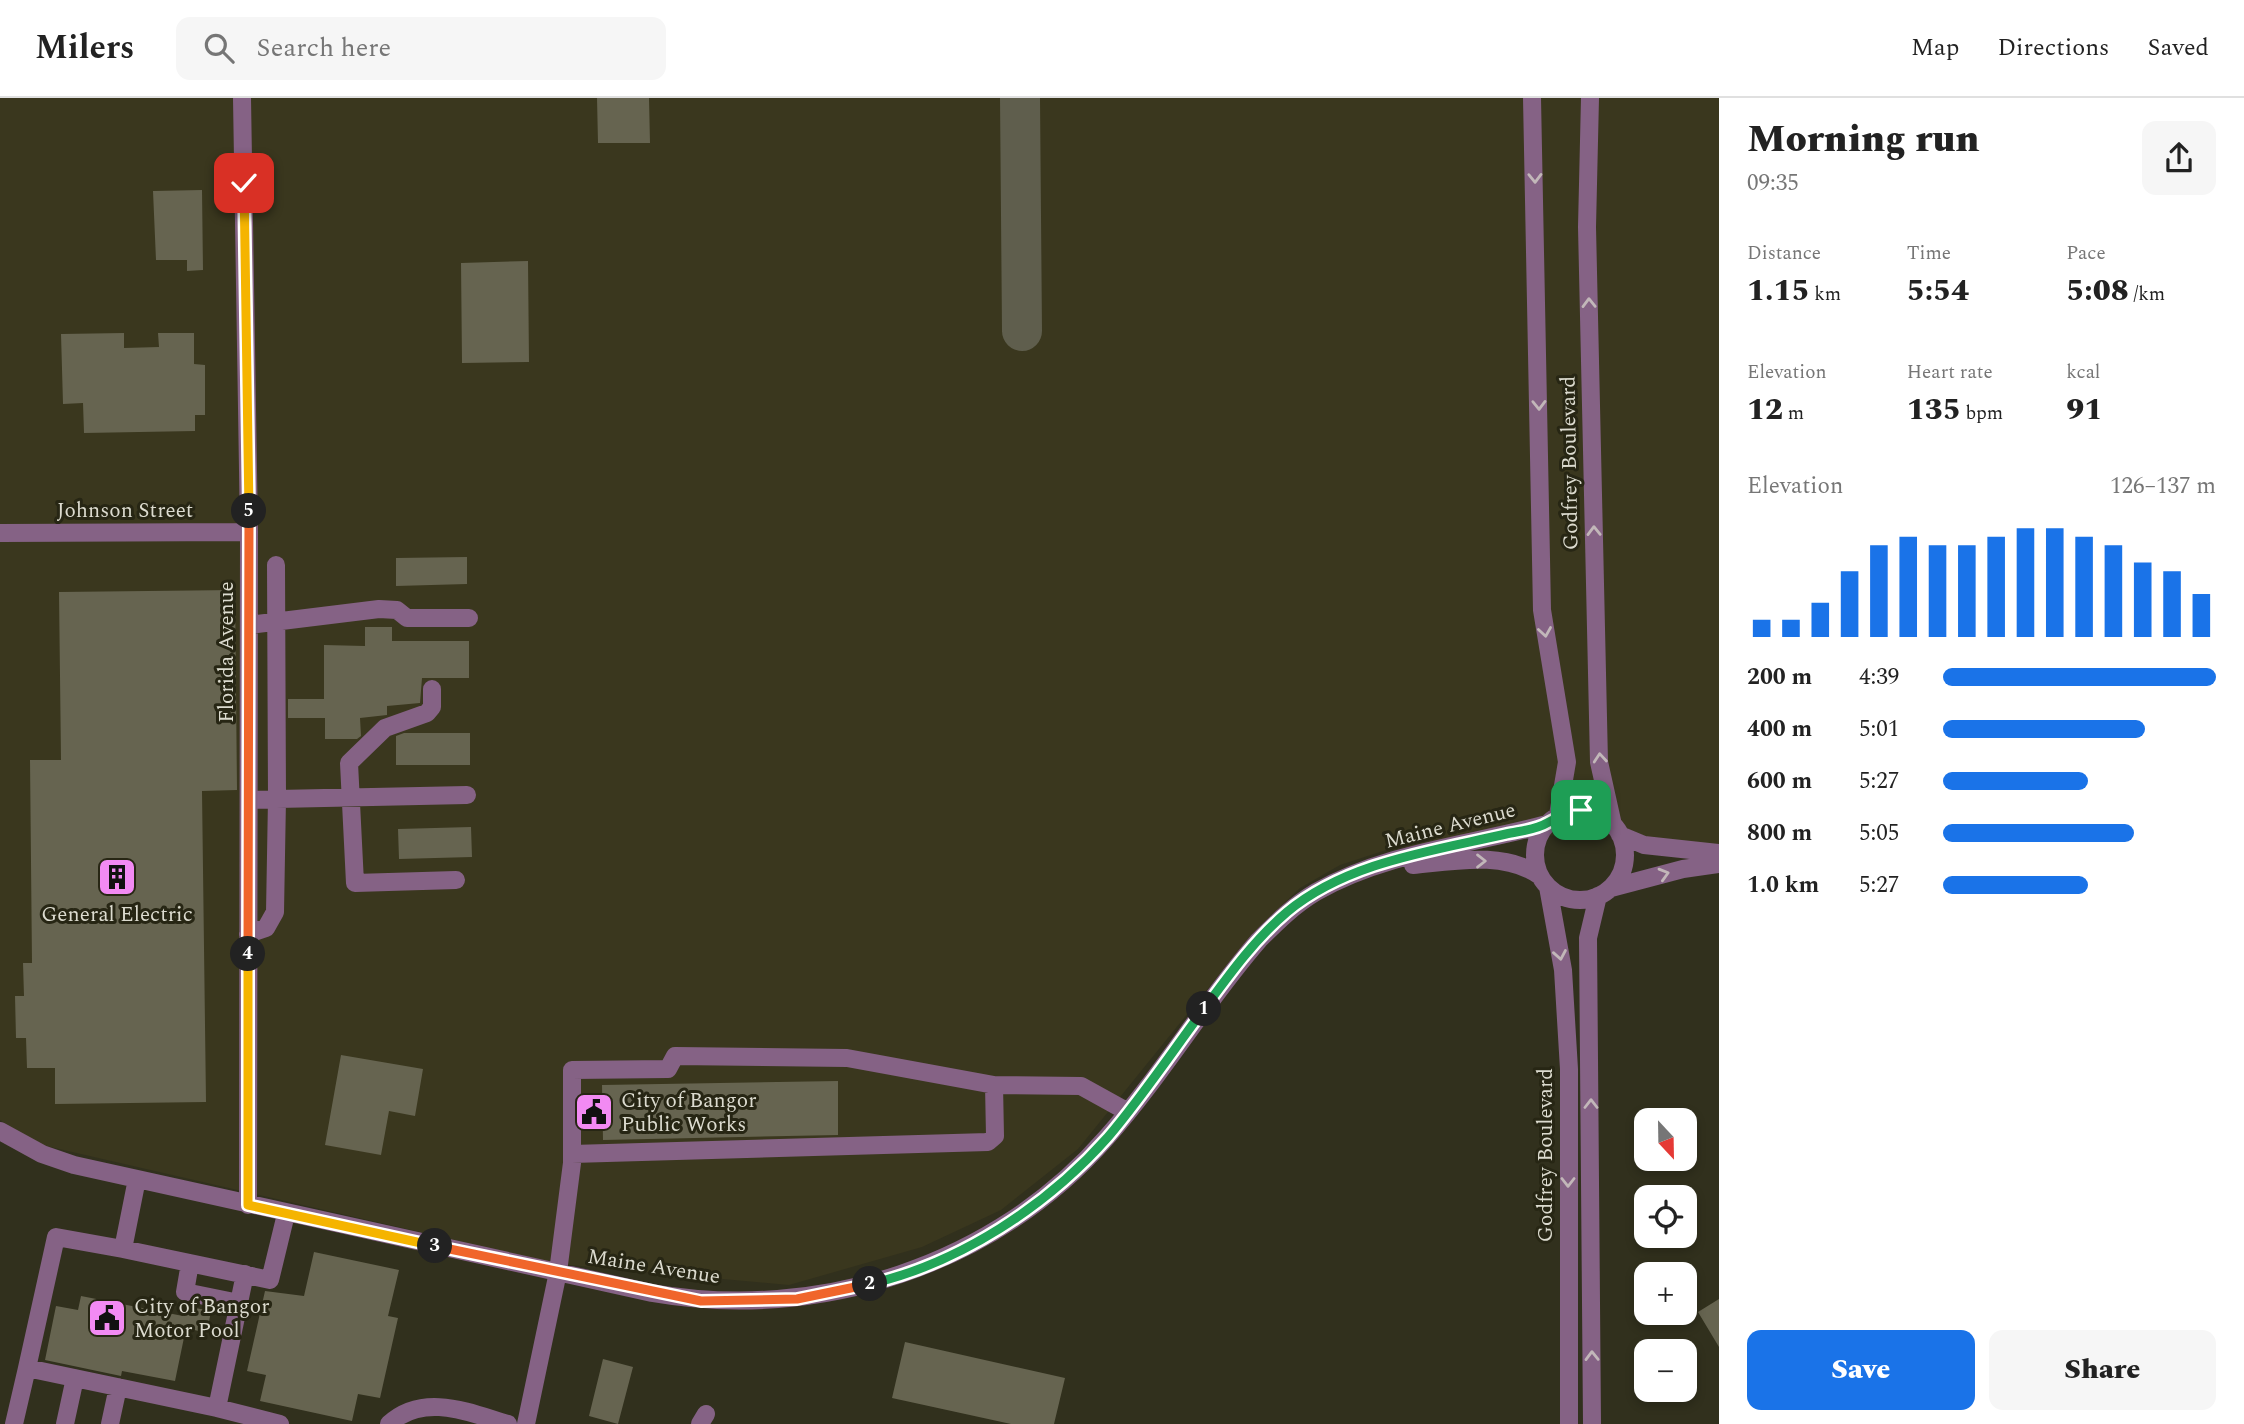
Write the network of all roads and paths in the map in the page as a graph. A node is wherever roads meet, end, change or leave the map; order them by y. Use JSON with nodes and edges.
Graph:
{"nodes":[{"id":1,"x":242,"y":98,"type":"edge"},
{"id":2,"x":1590,"y":98,"type":"edge"},
{"id":3,"x":1533,"y":102,"type":"edge"},
{"id":4,"x":249,"y":532,"type":"junction"},
{"id":5,"x":0,"y":533,"type":"edge"},
{"id":6,"x":276,"y":565,"type":"dead end"},
{"id":7,"x":469,"y":618,"type":"dead end"},
{"id":8,"x":276,"y":623,"type":"junction"},
{"id":9,"x":249,"y":625,"type":"junction"},
{"id":10,"x":432,"y":689,"type":"dead end"},
{"id":11,"x":467,"y":795,"type":"dead end"},
{"id":12,"x":352,"y":797,"type":"junction"},
{"id":13,"x":276,"y":799,"type":"junction"},
{"id":14,"x":249,"y":800,"type":"junction"},
{"id":15,"x":1553,"y":820,"type":"junction"},
{"id":16,"x":1617,"y":830,"type":"junction"},
{"id":17,"x":1719,"y":853,"type":"edge"},
{"id":18,"x":1719,"y":864,"type":"edge"},
{"id":19,"x":1364,"y":870,"type":"junction"},
{"id":20,"x":456,"y":880,"type":"dead end"},
{"id":21,"x":1544,"y":882,"type":"junction"},
{"id":22,"x":1604,"y":892,"type":"junction"},
{"id":23,"x":275,"y":895,"type":"junction"},
{"id":24,"x":248,"y":897,"type":"junction"},
{"id":25,"x":248,"y":934,"type":"junction"},
{"id":26,"x":994,"y":1085,"type":"junction"},
{"id":27,"x":1128,"y":1112,"type":"junction"},
{"id":28,"x":0,"y":1131,"type":"edge"},
{"id":29,"x":572,"y":1154,"type":"junction"},
{"id":30,"x":137,"y":1180,"type":"junction"},
{"id":31,"x":248,"y":1205,"type":"junction"},
{"id":32,"x":286,"y":1213,"type":"junction"},
{"id":33,"x":123,"y":1250,"type":"junction"},
{"id":34,"x":191,"y":1263,"type":"junction"},
{"id":35,"x":558,"y":1272,"type":"junction"},
{"id":36,"x":245,"y":1274,"type":"junction"},
{"id":37,"x":239,"y":1303,"type":"junction"},
{"id":38,"x":27,"y":1368,"type":"junction"},
{"id":39,"x":75,"y":1378,"type":"junction"},
{"id":40,"x":118,"y":1387,"type":"junction"},
{"id":41,"x":217,"y":1408,"type":"junction"},
{"id":42,"x":14,"y":1424,"type":"edge"},
{"id":43,"x":65,"y":1424,"type":"edge"},
{"id":44,"x":110,"y":1424,"type":"edge"},
{"id":45,"x":279,"y":1424,"type":"edge"},
{"id":46,"x":389,"y":1424,"type":"edge"},
{"id":47,"x":508,"y":1424,"type":"edge"},
{"id":48,"x":526,"y":1424,"type":"edge"},
{"id":49,"x":1569,"y":1424,"type":"edge"},
{"id":50,"x":1592,"y":1424,"type":"edge"}],
"edges":[{"from":1,"to":4,"type":"street","name":"Florida Avenue"},
{"from":16,"to":2,"type":"street","name":"Godfrey Boulevard","one_way":true},
{"from":3,"to":15,"type":"street","name":"Godfrey Boulevard","one_way":true},
{"from":4,"to":5,"type":"street","name":"Johnson Street"},
{"from":4,"to":9,"type":"street","name":"Florida Avenue"},
{"from":6,"to":8,"type":"street"},
{"from":7,"to":8,"type":"street"},
{"from":8,"to":9,"type":"street"},
{"from":8,"to":13,"type":"street"},
{"from":9,"to":14,"type":"street","name":"Florida Avenue"},
{"from":10,"to":12,"type":"street"},
{"from":11,"to":12,"type":"street"},
{"from":12,"to":13,"type":"street"},
{"from":12,"to":20,"type":"street"},
{"from":13,"to":14,"type":"street"},
{"from":13,"to":23,"type":"street"},
{"from":14,"to":24,"type":"street","name":"Florida Avenue"},
{"from":15,"to":16,"type":"street"},
{"from":15,"to":19,"type":"street","name":"Maine Avenue"},
{"from":15,"to":21,"type":"street"},
{"from":16,"to":17,"type":"street"},
{"from":16,"to":22,"type":"street"},
{"from":22,"to":18,"type":"street","one_way":true},
{"from":19,"to":21,"type":"street","name":"Maine Avenue","one_way":true},
{"from":19,"to":27,"type":"street","name":"Maine Avenue"},
{"from":21,"to":22,"type":"street"},
{"from":21,"to":49,"type":"street","name":"Godfrey Boulevard","one_way":true},
{"from":50,"to":22,"type":"street","one_way":true},
{"from":23,"to":24,"type":"street"},
{"from":23,"to":25,"type":"street"},
{"from":24,"to":25,"type":"street","name":"Florida Avenue"},
{"from":25,"to":31,"type":"street","name":"Florida Avenue"},
{"from":26,"to":27,"type":"street"},
{"from":26,"to":29,"type":"street"},
{"from":26,"to":29,"type":"street"},
{"from":27,"to":35,"type":"street","name":"Maine Avenue"},
{"from":28,"to":30,"type":"street","name":"Maine Avenue"},
{"from":29,"to":35,"type":"street"},
{"from":30,"to":31,"type":"street","name":"Maine Avenue"},
{"from":30,"to":33,"type":"street"},
{"from":31,"to":32,"type":"street","name":"Maine Avenue"},
{"from":32,"to":35,"type":"street","name":"Maine Avenue"},
{"from":32,"to":36,"type":"street"},
{"from":33,"to":34,"type":"street"},
{"from":33,"to":38,"type":"street"},
{"from":34,"to":36,"type":"street"},
{"from":34,"to":37,"type":"street"},
{"from":35,"to":48,"type":"street"},
{"from":36,"to":37,"type":"street"},
{"from":37,"to":41,"type":"street"},
{"from":38,"to":39,"type":"street"},
{"from":38,"to":42,"type":"street"},
{"from":39,"to":40,"type":"street"},
{"from":39,"to":43,"type":"street"},
{"from":40,"to":41,"type":"street"},
{"from":40,"to":44,"type":"street"},
{"from":41,"to":45,"type":"street"},
{"from":46,"to":47,"type":"street"}]}
